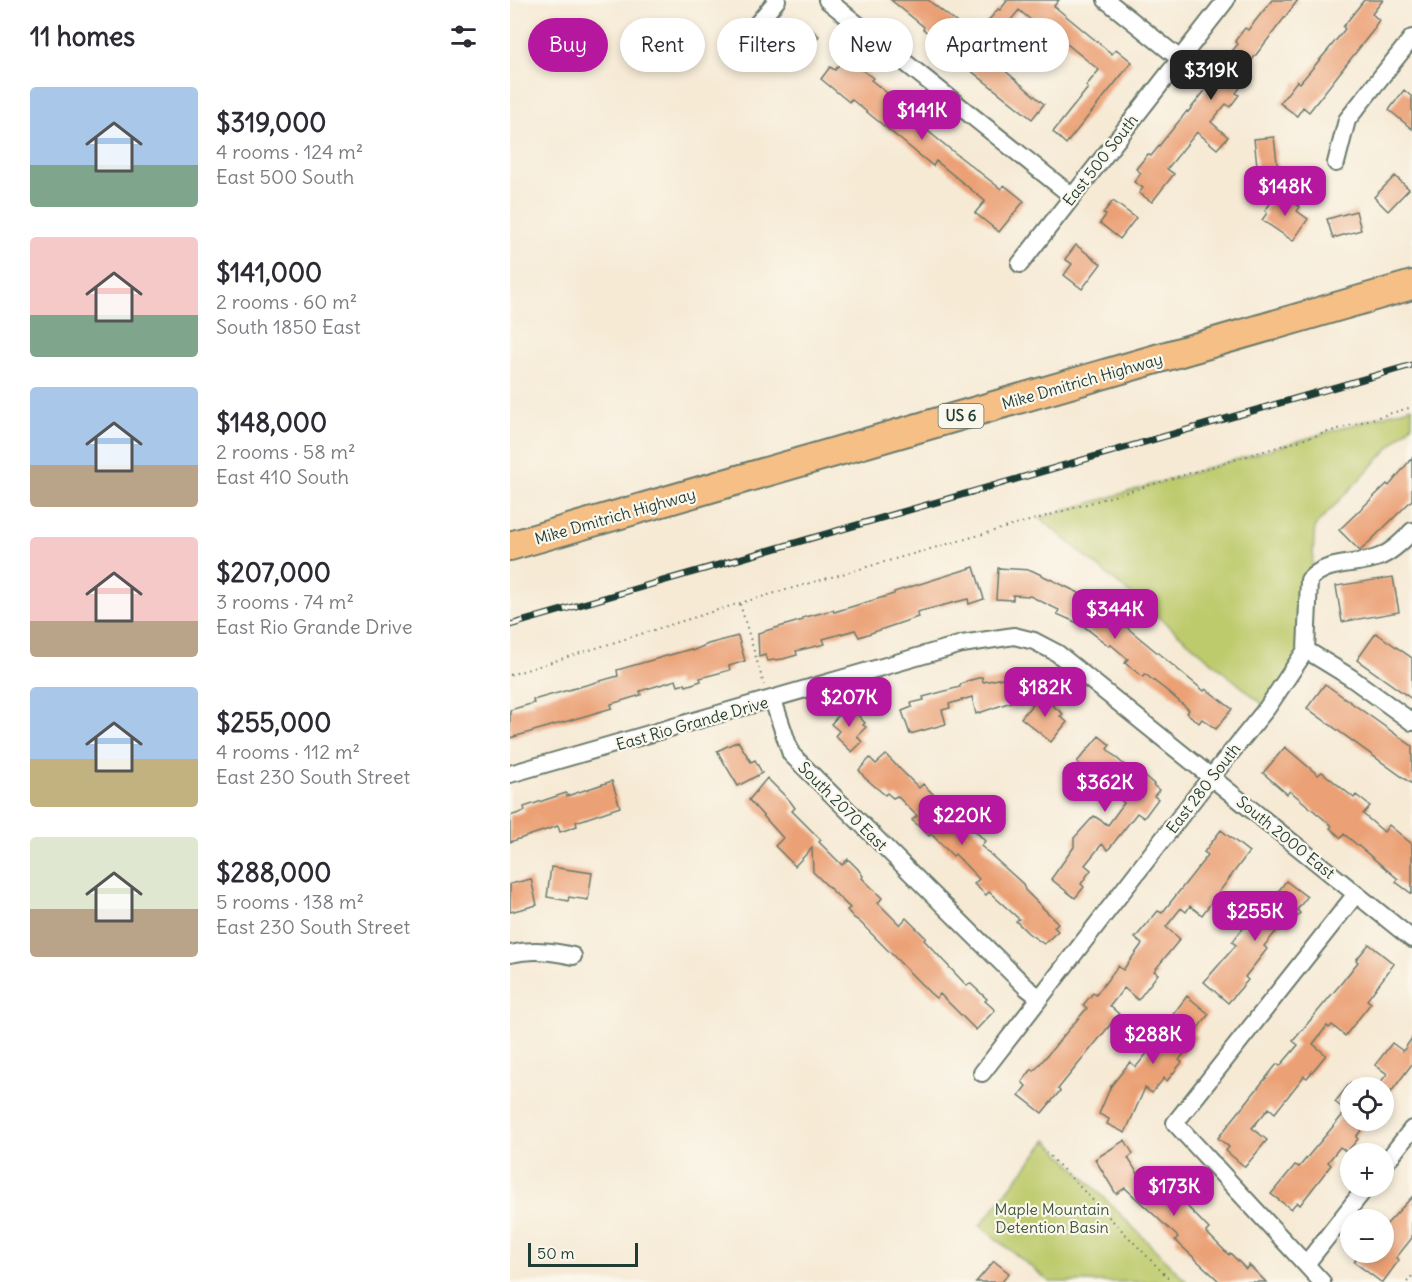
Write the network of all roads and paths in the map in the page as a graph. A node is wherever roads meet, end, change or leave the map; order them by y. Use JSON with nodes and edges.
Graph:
{"nodes":[{"id":1,"x":777,"y":0,"type":"edge"},
{"id":2,"x":828,"y":0,"type":"edge"},
{"id":3,"x":1106,"y":0,"type":"edge"},
{"id":4,"x":1226,"y":0,"type":"edge"},
{"id":5,"x":762,"y":18,"type":"edge"},
{"id":6,"x":1409,"y":48,"type":"edge"},
{"id":7,"x":1180,"y":58,"type":"junction"},
{"id":8,"x":1335,"y":164,"type":"dead end"},
{"id":9,"x":1072,"y":196,"type":"junction"},
{"id":10,"x":1020,"y":264,"type":"dead end"},
{"id":11,"x":1412,"y":285,"type":"edge"},
{"id":12,"x":1412,"y":407,"type":"edge"},
{"id":13,"x":1412,"y":531,"type":"edge"},
{"id":14,"x":510,"y":546,"type":"edge"},
{"id":15,"x":740,"y":603,"type":"junction"},
{"id":16,"x":1014,"y":636,"type":"joint"},
{"id":17,"x":1306,"y":650,"type":"junction"},
{"id":18,"x":510,"y":675,"type":"edge"},
{"id":19,"x":769,"y":693,"type":"junction"},
{"id":20,"x":1412,"y":722,"type":"edge"},
{"id":21,"x":510,"y":774,"type":"edge"},
{"id":22,"x":1211,"y":777,"type":"junction"},
{"id":23,"x":1356,"y":894,"type":"junction"},
{"id":24,"x":1412,"y":939,"type":"edge"},
{"id":25,"x":510,"y":954,"type":"edge"},
{"id":26,"x":573,"y":956,"type":"dead end"},
{"id":27,"x":1040,"y":998,"type":"junction"},
{"id":28,"x":982,"y":1073,"type":"dead end"},
{"id":29,"x":1412,"y":1129,"type":"edge"},
{"id":30,"x":1046,"y":1152,"type":"dead end"},
{"id":31,"x":1394,"y":1152,"type":"edge"},
{"id":32,"x":1358,"y":1197,"type":"edge"},
{"id":33,"x":1306,"y":1264,"type":"junction"},
{"id":34,"x":1412,"y":1276,"type":"edge"},
{"id":35,"x":1172,"y":1282,"type":"edge"},
{"id":36,"x":1322,"y":1282,"type":"edge"},
{"id":37,"x":1407,"y":1282,"type":"edge"}],
"edges":[{"from":1,"to":5,"type":"street"},
{"from":2,"to":9,"type":"street"},
{"from":3,"to":7,"type":"street"},
{"from":4,"to":7,"type":"street","name":"East 500 South"},
{"from":6,"to":8,"type":"street"},
{"from":7,"to":9,"type":"street","name":"East 500 South"},
{"from":9,"to":10,"type":"street","name":"East 500 South"},
{"from":11,"to":14,"type":"highway","name":"Mike Dmitrich Highway","number":"US 6"},
{"from":12,"to":15,"type":"path"},
{"from":13,"to":17,"type":"street"},
{"from":15,"to":18,"type":"path"},
{"from":15,"to":19,"type":"path"},
{"from":16,"to":19,"type":"street","name":"East Rio Grande Drive"},
{"from":16,"to":22,"type":"street","name":"South 2000 East"},
{"from":17,"to":20,"type":"street"},
{"from":17,"to":22,"type":"street","name":"East 280 South"},
{"from":19,"to":21,"type":"street","name":"East Rio Grande Drive"},
{"from":19,"to":27,"type":"street","name":"South 2070 East"},
{"from":22,"to":23,"type":"street","name":"South 2000 East"},
{"from":22,"to":27,"type":"street","name":"East 280 South"},
{"from":23,"to":24,"type":"street","name":"South 2000 East"},
{"from":23,"to":33,"type":"street"},
{"from":25,"to":26,"type":"street"},
{"from":27,"to":28,"type":"street","name":"East 280 South"},
{"from":29,"to":31,"type":"street"},
{"from":30,"to":35,"type":"path"},
{"from":32,"to":33,"type":"street"},
{"from":33,"to":36,"type":"street"},
{"from":34,"to":37,"type":"path"}]}
